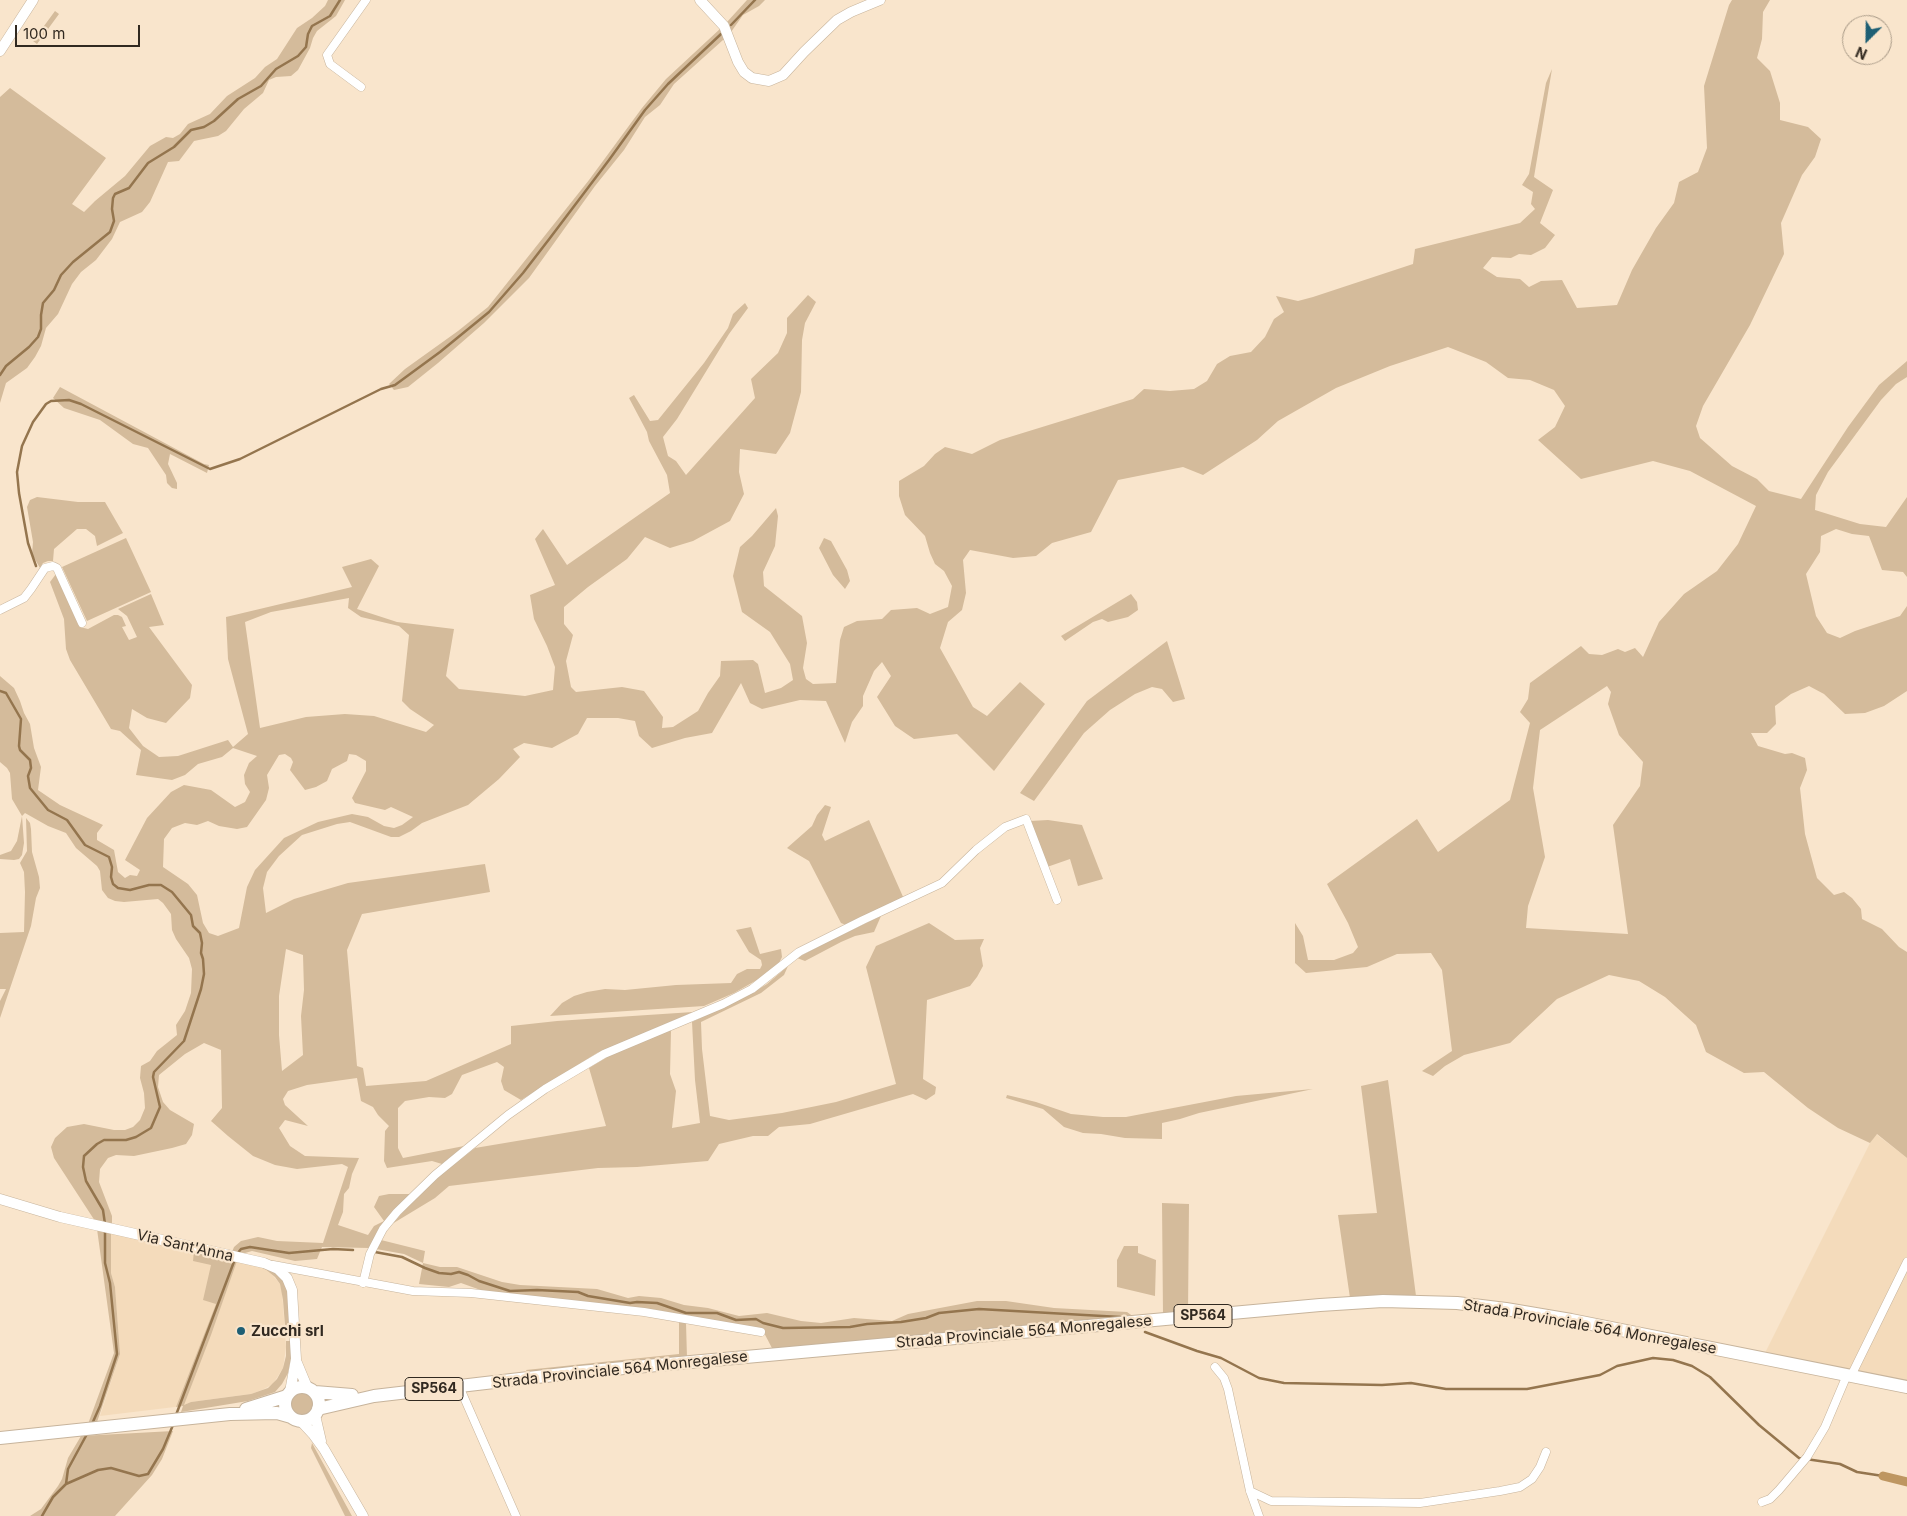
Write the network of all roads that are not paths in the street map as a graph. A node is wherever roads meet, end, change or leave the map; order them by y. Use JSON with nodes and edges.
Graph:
{"nodes":[{"id":1,"x":33,"y":0,"type":"edge"},
{"id":2,"x":366,"y":0,"type":"edge"},
{"id":3,"x":700,"y":0,"type":"edge"},
{"id":4,"x":880,"y":0,"type":"edge"},
{"id":5,"x":0,"y":51,"type":"edge"},
{"id":6,"x":360,"y":86,"type":"dead end"},
{"id":7,"x":0,"y":610,"type":"edge"},
{"id":8,"x":82,"y":623,"type":"dead end"},
{"id":9,"x":1057,"y":900,"type":"dead end"},
{"id":10,"x":0,"y":1199,"type":"edge"},
{"id":11,"x":1907,"y":1262,"type":"edge"},
{"id":12,"x":270,"y":1265,"type":"junction"},
{"id":13,"x":363,"y":1283,"type":"junction"},
{"id":14,"x":761,"y":1332,"type":"dead end"},
{"id":15,"x":296,"y":1359,"type":"junction"},
{"id":16,"x":1215,"y":1368,"type":"dead end"},
{"id":17,"x":1849,"y":1376,"type":"junction"},
{"id":18,"x":458,"y":1386,"type":"junction"},
{"id":19,"x":1907,"y":1387,"type":"edge"},
{"id":20,"x":311,"y":1390,"type":"junction"},
{"id":21,"x":288,"y":1394,"type":"junction"},
{"id":22,"x":374,"y":1396,"type":"junction"},
{"id":23,"x":317,"y":1412,"type":"junction"},
{"id":24,"x":230,"y":1414,"type":"junction"},
{"id":25,"x":296,"y":1418,"type":"junction"},
{"id":26,"x":0,"y":1438,"type":"edge"},
{"id":27,"x":324,"y":1449,"type":"junction"},
{"id":28,"x":1546,"y":1452,"type":"dead end"},
{"id":29,"x":1250,"y":1491,"type":"junction"},
{"id":30,"x":1762,"y":1502,"type":"dead end"},
{"id":31,"x":362,"y":1516,"type":"edge"},
{"id":32,"x":516,"y":1516,"type":"edge"},
{"id":33,"x":1259,"y":1516,"type":"edge"}],
"edges":[{"from":1,"to":5,"type":"street"},
{"from":2,"to":6,"type":"street"},
{"from":3,"to":4,"type":"street"},
{"from":7,"to":8,"type":"street"},
{"from":9,"to":13,"type":"street"},
{"from":10,"to":12,"type":"street","name":"Via Sant'Anna"},
{"from":11,"to":17,"type":"street"},
{"from":12,"to":13,"type":"street"},
{"from":12,"to":15,"type":"street"},
{"from":13,"to":14,"type":"street"},
{"from":15,"to":20,"type":"street"},
{"from":15,"to":21,"type":"street"},
{"from":16,"to":29,"type":"street"},
{"from":17,"to":18,"type":"main road","name":"Strada Provinciale 564 Monregalese","number":"SP564"},
{"from":17,"to":19,"type":"main road","name":"Strada Provinciale 564 Monregalese","number":"SP564"},
{"from":17,"to":30,"type":"street"},
{"from":18,"to":22,"type":"main road","name":"Strada Provinciale 564 Monregalese","number":"SP564"},
{"from":18,"to":32,"type":"street"},
{"from":20,"to":21,"type":"main road","name":"Strada Provinciale 564 Monregalese","number":"SP564"},
{"from":20,"to":22,"type":"main road","name":"Strada Provinciale 564 Monregalese","number":"SP564"},
{"from":20,"to":23,"type":"main road"},
{"from":21,"to":24,"type":"main road","name":"Strada Provinciale 564 Monregalese","number":"SP564"},
{"from":21,"to":25,"type":"main road"},
{"from":22,"to":23,"type":"main road","name":"Strada Provinciale 564 Monregalese","number":"SP564"},
{"from":23,"to":25,"type":"main road","name":"Strada Provinciale 564 Monregalese","number":"SP564"},
{"from":23,"to":27,"type":"street"},
{"from":24,"to":25,"type":"main road","name":"Strada Provinciale 564 Monregalese","number":"SP564"},
{"from":24,"to":26,"type":"main road","name":"Strada Provinciale 564 Monregalese","number":"SP564"},
{"from":25,"to":27,"type":"street"},
{"from":27,"to":31,"type":"street"},
{"from":28,"to":29,"type":"street"},
{"from":29,"to":33,"type":"street"}]}
